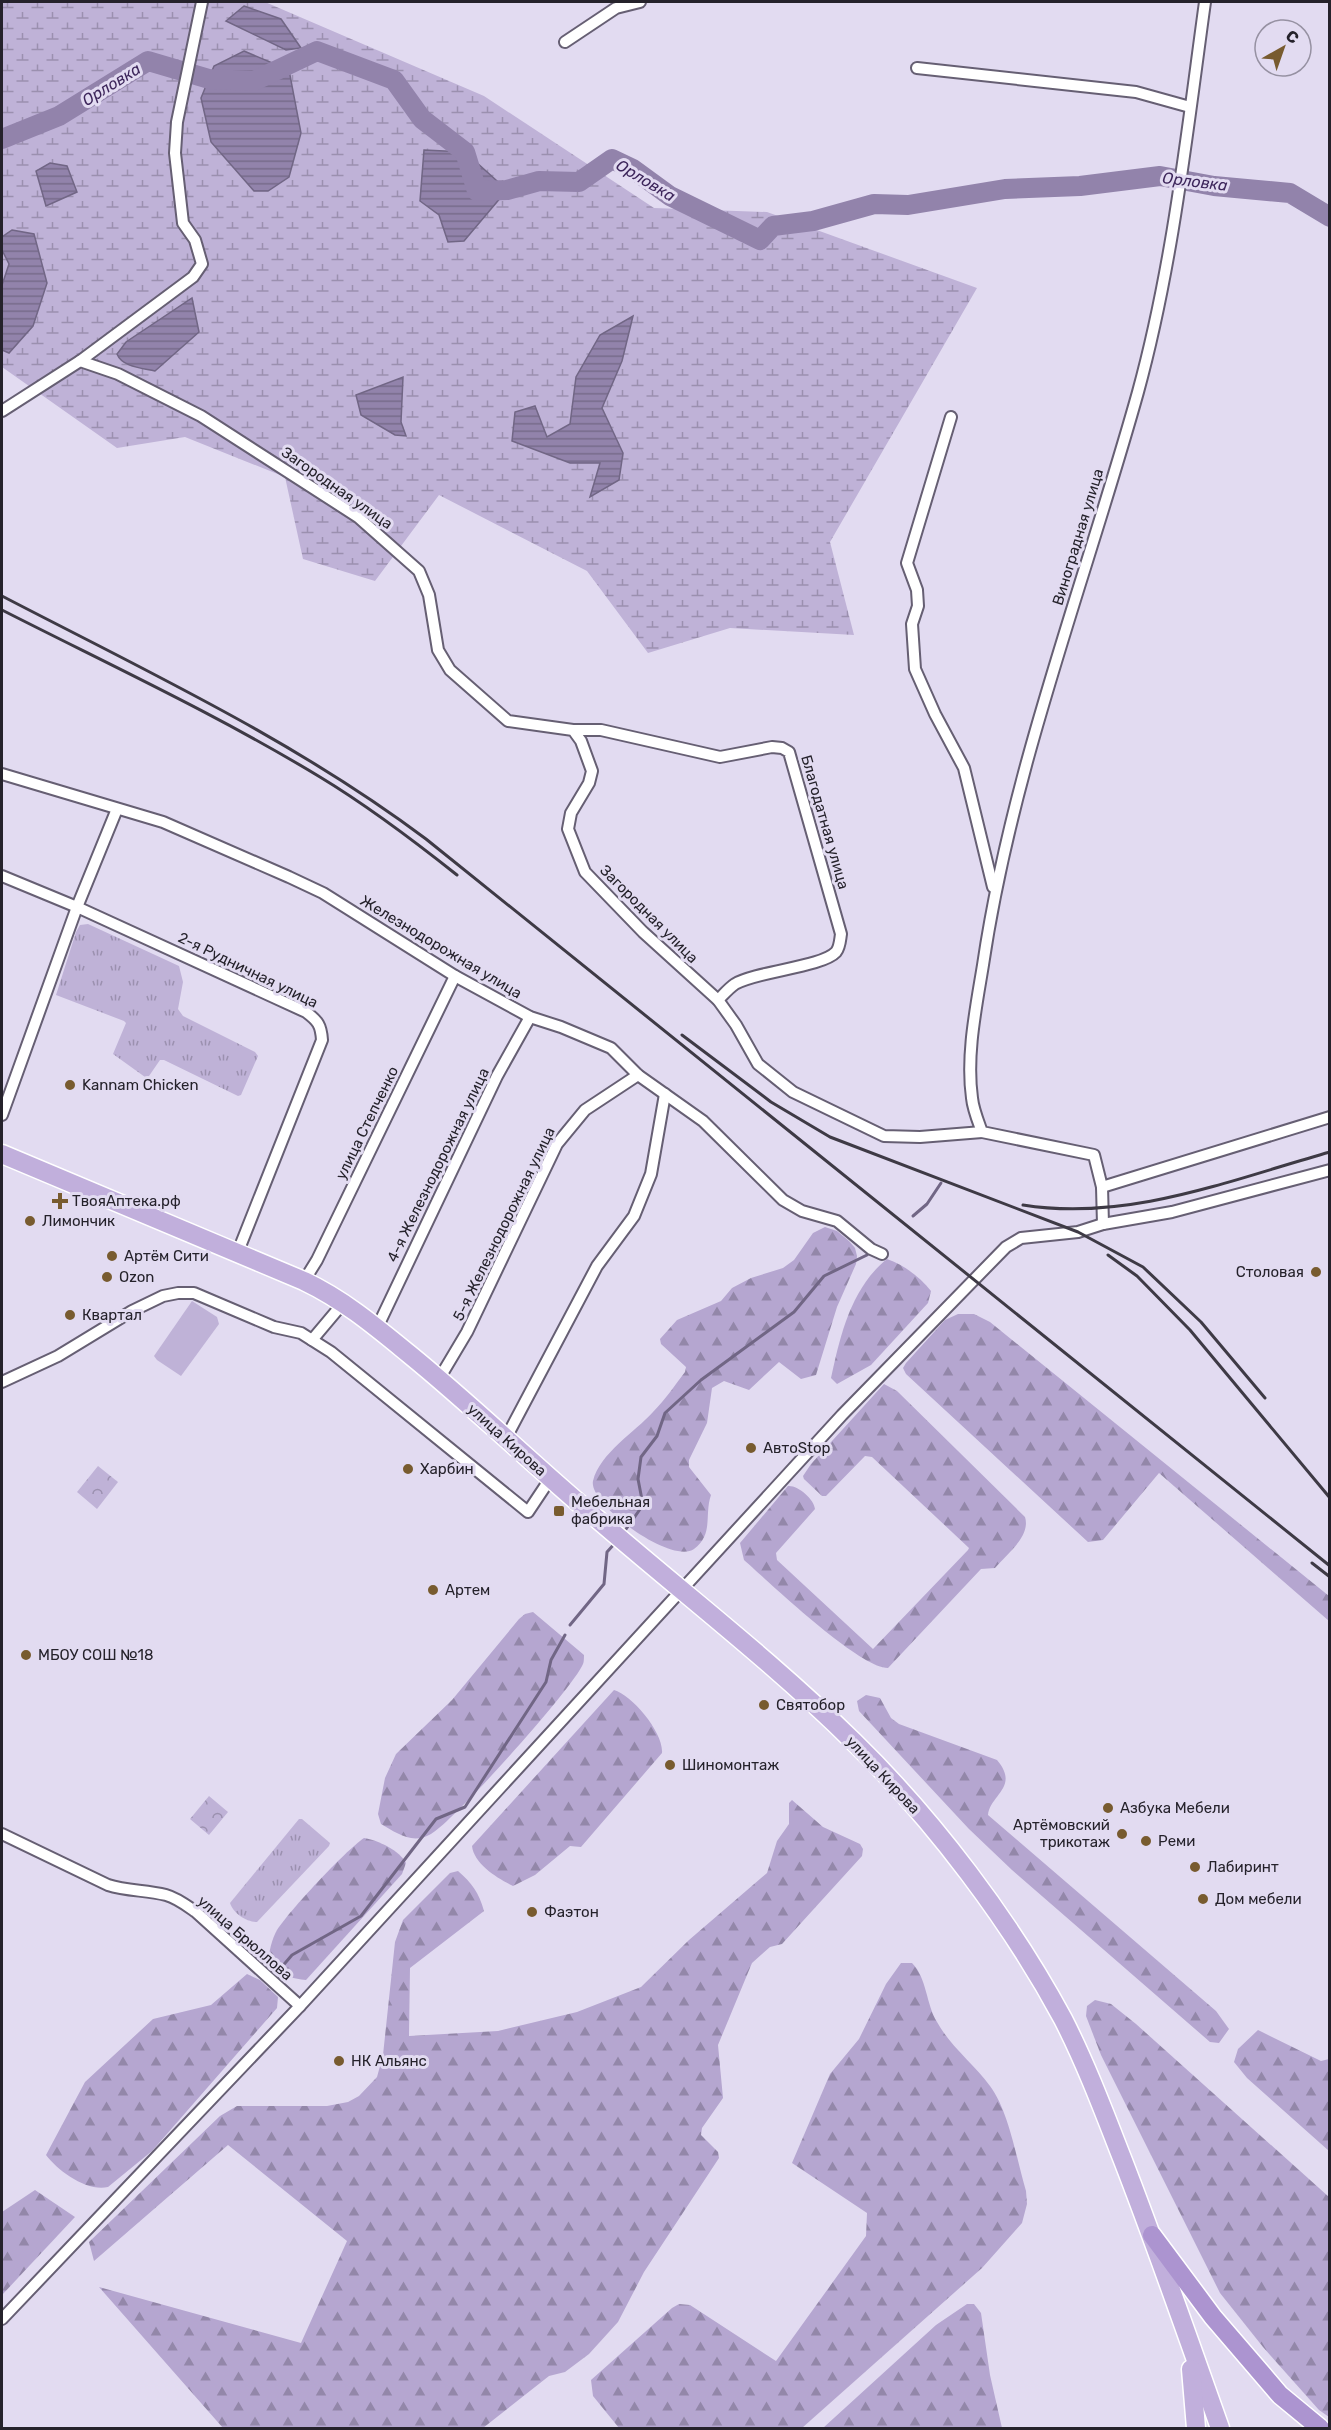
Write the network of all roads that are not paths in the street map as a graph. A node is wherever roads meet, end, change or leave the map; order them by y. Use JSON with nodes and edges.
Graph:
{"nodes":[{"id":1,"x":202,"y":2,"type":"edge"},
{"id":2,"x":640,"y":2,"type":"edge"},
{"id":3,"x":1206,"y":2,"type":"edge"},
{"id":4,"x":565,"y":42,"type":"dead end"},
{"id":5,"x":917,"y":68,"type":"dead end"},
{"id":6,"x":1190,"y":107,"type":"junction"},
{"id":7,"x":80,"y":361,"type":"junction"},
{"id":8,"x":2,"y":411,"type":"edge"},
{"id":9,"x":951,"y":417,"type":"dead end"},
{"id":10,"x":573,"y":730,"type":"junction"},
{"id":11,"x":2,"y":774,"type":"edge"},
{"id":12,"x":117,"y":809,"type":"junction"},
{"id":13,"x":2,"y":876,"type":"edge"},
{"id":14,"x":994,"y":890,"type":"junction"},
{"id":15,"x":77,"y":907,"type":"junction"},
{"id":16,"x":455,"y":976,"type":"junction"},
{"id":17,"x":718,"y":1000,"type":"junction"},
{"id":18,"x":530,"y":1017,"type":"junction"},
{"id":19,"x":638,"y":1075,"type":"junction"},
{"id":20,"x":665,"y":1094,"type":"junction"},
{"id":21,"x":2,"y":1115,"type":"edge"},
{"id":22,"x":1329,"y":1117,"type":"edge"},
{"id":23,"x":982,"y":1132,"type":"junction"},
{"id":24,"x":2,"y":1154,"type":"edge"},
{"id":25,"x":1329,"y":1170,"type":"edge"},
{"id":26,"x":1102,"y":1187,"type":"junction"},
{"id":27,"x":1103,"y":1224,"type":"junction"},
{"id":28,"x":237,"y":1254,"type":"junction"},
{"id":29,"x":882,"y":1254,"type":"dead end"},
{"id":30,"x":304,"y":1281,"type":"junction"},
{"id":31,"x":344,"y":1302,"type":"junction"},
{"id":32,"x":377,"y":1328,"type":"junction"},
{"id":33,"x":312,"y":1340,"type":"junction"},
{"id":34,"x":439,"y":1379,"type":"junction"},
{"id":35,"x":3,"y":1382,"type":"edge"},
{"id":36,"x":506,"y":1438,"type":"junction"},
{"id":37,"x":550,"y":1479,"type":"junction"},
{"id":38,"x":681,"y":1590,"type":"junction"},
{"id":39,"x":2,"y":1834,"type":"edge"},
{"id":40,"x":300,"y":2006,"type":"junction"},
{"id":41,"x":1152,"y":2235,"type":"junction"},
{"id":42,"x":1181,"y":2317,"type":"junction"},
{"id":43,"x":2,"y":2319,"type":"edge"},
{"id":44,"x":1196,"y":2428,"type":"edge"},
{"id":45,"x":1220,"y":2428,"type":"edge"},
{"id":46,"x":1320,"y":2428,"type":"edge"}],
"edges":[{"from":1,"to":7,"type":"street"},
{"from":2,"to":4,"type":"street"},
{"from":3,"to":6,"type":"street"},
{"from":5,"to":6,"type":"street"},
{"from":6,"to":14,"type":"street","name":"Виноградная улица"},
{"from":7,"to":8,"type":"street"},
{"from":7,"to":10,"type":"street","name":"Загородная улица"},
{"from":9,"to":14,"type":"street","name":"Виноградная улица"},
{"from":10,"to":17,"type":"street","name":"Загородная улица"},
{"from":10,"to":17,"type":"street","name":"Благодатная улица"},
{"from":11,"to":12,"type":"street","name":"Железнодорожная улица"},
{"from":12,"to":15,"type":"street"},
{"from":12,"to":16,"type":"street","name":"Железнодорожная улица"},
{"from":13,"to":15,"type":"street","name":"2-я Рудничная улица"},
{"from":14,"to":23,"type":"street","name":"Виноградная улица"},
{"from":15,"to":21,"type":"street"},
{"from":15,"to":28,"type":"street","name":"2-я Рудничная улица"},
{"from":16,"to":18,"type":"street","name":"Железнодорожная улица"},
{"from":16,"to":30,"type":"street","name":"улица Степченко"},
{"from":17,"to":23,"type":"street","name":"Загородная улица"},
{"from":18,"to":19,"type":"street","name":"Железнодорожная улица"},
{"from":18,"to":32,"type":"street","name":"4-я Железнодорожная улица"},
{"from":19,"to":20,"type":"street","name":"Железнодорожная улица"},
{"from":19,"to":34,"type":"street","name":"5-я Железнодорожная улица"},
{"from":20,"to":29,"type":"street","name":"Железнодорожная улица"},
{"from":20,"to":36,"type":"street"},
{"from":22,"to":26,"type":"street"},
{"from":23,"to":26,"type":"street"},
{"from":24,"to":28,"type":"main road","name":"улица Кирова"},
{"from":25,"to":27,"type":"street"},
{"from":26,"to":27,"type":"street"},
{"from":27,"to":38,"type":"street"},
{"from":28,"to":30,"type":"main road","name":"улица Кирова"},
{"from":30,"to":31,"type":"main road","name":"улица Кирова"},
{"from":31,"to":32,"type":"main road","name":"улица Кирова"},
{"from":31,"to":33,"type":"street"},
{"from":32,"to":34,"type":"main road","name":"улица Кирова"},
{"from":33,"to":35,"type":"street"},
{"from":33,"to":37,"type":"street"},
{"from":34,"to":36,"type":"main road","name":"улица Кирова"},
{"from":36,"to":37,"type":"main road","name":"улица Кирова"},
{"from":37,"to":38,"type":"main road","name":"улица Кирова"},
{"from":38,"to":40,"type":"street"},
{"from":38,"to":41,"type":"main road","name":"улица Кирова"},
{"from":39,"to":40,"type":"street","name":"улица Брюллова"},
{"from":40,"to":43,"type":"street"},
{"from":41,"to":42,"type":"main road","name":"улица Кирова"},
{"from":41,"to":46,"type":"highway"},
{"from":42,"to":44,"type":"main road"},
{"from":42,"to":45,"type":"main road"}]}
